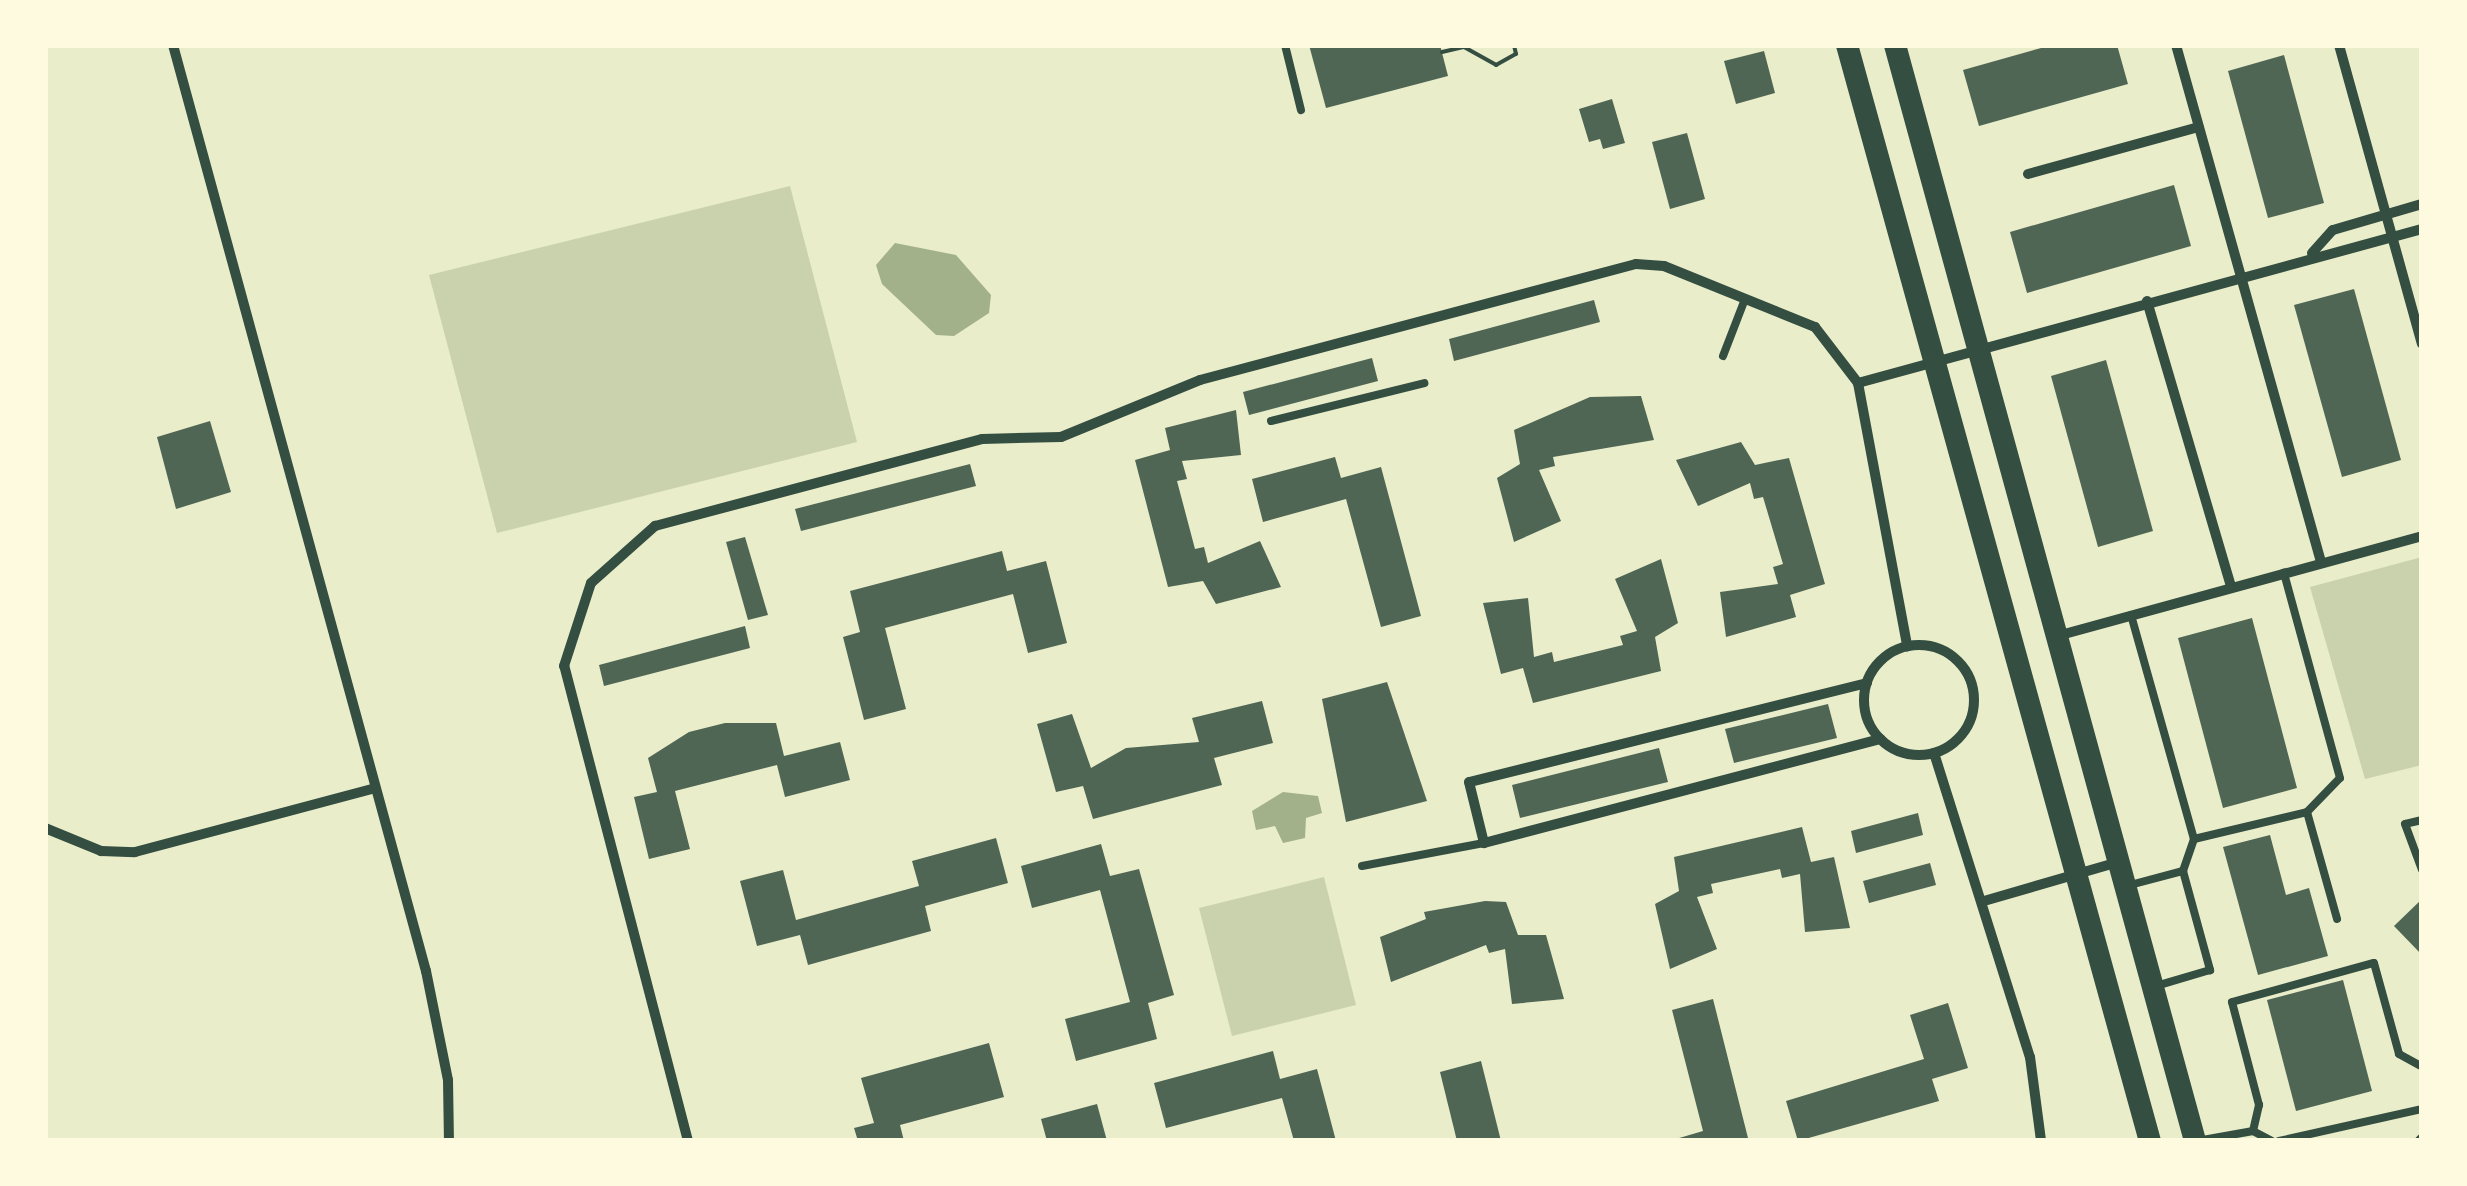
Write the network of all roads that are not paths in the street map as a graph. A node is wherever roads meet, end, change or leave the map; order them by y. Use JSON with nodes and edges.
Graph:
{"nodes":[{"id":1,"x":172,"y":45,"type":"edge"},
{"id":2,"x":1285,"y":45,"type":"edge"},
{"id":3,"x":1847,"y":45,"type":"edge"},
{"id":4,"x":1894,"y":45,"type":"edge"},
{"id":5,"x":2176,"y":45,"type":"edge"},
{"id":6,"x":2339,"y":45,"type":"edge"},
{"id":7,"x":1302,"y":110,"type":"dead end"},
{"id":8,"x":2198,"y":127,"type":"junction"},
{"id":9,"x":2028,"y":174,"type":"dead end"},
{"id":10,"x":2422,"y":204,"type":"edge"},
{"id":11,"x":2384,"y":211,"type":"junction"},
{"id":12,"x":2422,"y":229,"type":"edge"},
{"id":13,"x":2392,"y":236,"type":"junction"},
{"id":14,"x":2312,"y":252,"type":"junction"},
{"id":15,"x":2242,"y":275,"type":"junction"},
{"id":16,"x":1746,"y":299,"type":"junction"},
{"id":17,"x":2147,"y":301,"type":"junction"},
{"id":18,"x":2422,"y":344,"type":"edge"},
{"id":19,"x":1974,"y":350,"type":"junction"},
{"id":20,"x":1723,"y":356,"type":"dead end"},
{"id":21,"x":1934,"y":364,"type":"junction"},
{"id":22,"x":1424,"y":383,"type":"dead end"},
{"id":23,"x":1858,"y":383,"type":"junction"},
{"id":24,"x":1271,"y":421,"type":"dead end"},
{"id":25,"x":2422,"y":536,"type":"edge"},
{"id":26,"x":2321,"y":562,"type":"junction"},
{"id":27,"x":2284,"y":572,"type":"junction"},
{"id":28,"x":2231,"y":587,"type":"junction"},
{"id":29,"x":2130,"y":615,"type":"junction"},
{"id":30,"x":2056,"y":637,"type":"junction"},
{"id":31,"x":1907,"y":646,"type":"junction"},
{"id":32,"x":1867,"y":682,"type":"junction"},
{"id":33,"x":1881,"y":739,"type":"junction"},
{"id":34,"x":1934,"y":752,"type":"junction"},
{"id":35,"x":375,"y":788,"type":"junction"},
{"id":36,"x":2308,"y":812,"type":"junction"},
{"id":37,"x":2422,"y":820,"type":"edge"},
{"id":38,"x":45,"y":828,"type":"edge"},
{"id":39,"x":2194,"y":839,"type":"junction"},
{"id":40,"x":1484,"y":842,"type":"junction"},
{"id":41,"x":2119,"y":862,"type":"junction"},
{"id":42,"x":1362,"y":866,"type":"dead end"},
{"id":43,"x":2422,"y":870,"type":"edge"},
{"id":44,"x":2183,"y":871,"type":"junction"},
{"id":45,"x":2077,"y":875,"type":"junction"},
{"id":46,"x":2126,"y":886,"type":"junction"},
{"id":47,"x":1984,"y":902,"type":"junction"},
{"id":48,"x":2337,"y":919,"type":"dead end"},
{"id":49,"x":2153,"y":986,"type":"junction"},
{"id":50,"x":2422,"y":1067,"type":"edge"},
{"id":51,"x":2422,"y":1109,"type":"edge"},
{"id":52,"x":2254,"y":1136,"type":"edge"},
{"id":53,"x":449,"y":1141,"type":"edge"},
{"id":54,"x":688,"y":1141,"type":"edge"},
{"id":55,"x":2041,"y":1141,"type":"edge"},
{"id":56,"x":2150,"y":1141,"type":"edge"},
{"id":57,"x":2196,"y":1141,"type":"edge"},
{"id":58,"x":2276,"y":1141,"type":"edge"}],
"edges":[{"from":1,"to":35,"type":"street"},
{"from":2,"to":7,"type":"lane"},
{"from":3,"to":21,"type":"main road"},
{"from":4,"to":19,"type":"main road"},
{"from":5,"to":8,"type":"street"},
{"from":6,"to":11,"type":"street"},
{"from":8,"to":9,"type":"street"},
{"from":8,"to":15,"type":"street"},
{"from":10,"to":11,"type":"street"},
{"from":11,"to":13,"type":"street"},
{"from":11,"to":14,"type":"street"},
{"from":12,"to":13,"type":"street"},
{"from":13,"to":14,"type":"street"},
{"from":13,"to":18,"type":"street"},
{"from":14,"to":15,"type":"street"},
{"from":15,"to":17,"type":"street"},
{"from":15,"to":26,"type":"street"},
{"from":16,"to":20,"type":"lane"},
{"from":16,"to":23,"type":"street"},
{"from":16,"to":54,"type":"street"},
{"from":17,"to":19,"type":"street"},
{"from":17,"to":28,"type":"street"},
{"from":19,"to":21,"type":"street"},
{"from":19,"to":30,"type":"main road"},
{"from":21,"to":23,"type":"street"},
{"from":21,"to":45,"type":"main road"},
{"from":22,"to":24,"type":"lane"},
{"from":23,"to":31,"type":"street"},
{"from":25,"to":26,"type":"street"},
{"from":26,"to":27,"type":"street"},
{"from":27,"to":28,"type":"street"},
{"from":27,"to":36,"type":"lane"},
{"from":28,"to":29,"type":"street"},
{"from":29,"to":30,"type":"street"},
{"from":29,"to":39,"type":"lane"},
{"from":30,"to":41,"type":"main road"},
{"from":31,"to":32,"type":"street"},
{"from":31,"to":34,"type":"street"},
{"from":32,"to":33,"type":"street"},
{"from":32,"to":40,"type":"street"},
{"from":33,"to":34,"type":"street"},
{"from":33,"to":40,"type":"street"},
{"from":34,"to":47,"type":"street"},
{"from":35,"to":38,"type":"street"},
{"from":35,"to":53,"type":"street"},
{"from":36,"to":39,"type":"lane"},
{"from":36,"to":48,"type":"lane"},
{"from":37,"to":43,"type":"lane"},
{"from":39,"to":44,"type":"lane"},
{"from":40,"to":42,"type":"lane"},
{"from":41,"to":45,"type":"street"},
{"from":41,"to":46,"type":"main road"},
{"from":44,"to":46,"type":"lane"},
{"from":44,"to":49,"type":"lane"},
{"from":45,"to":47,"type":"street"},
{"from":45,"to":56,"type":"main road"},
{"from":46,"to":49,"type":"main road"},
{"from":47,"to":55,"type":"street"},
{"from":49,"to":57,"type":"main road"},
{"from":50,"to":52,"type":"lane"},
{"from":51,"to":58,"type":"lane"},
{"from":52,"to":57,"type":"lane"},
{"from":52,"to":58,"type":"lane"}]}
